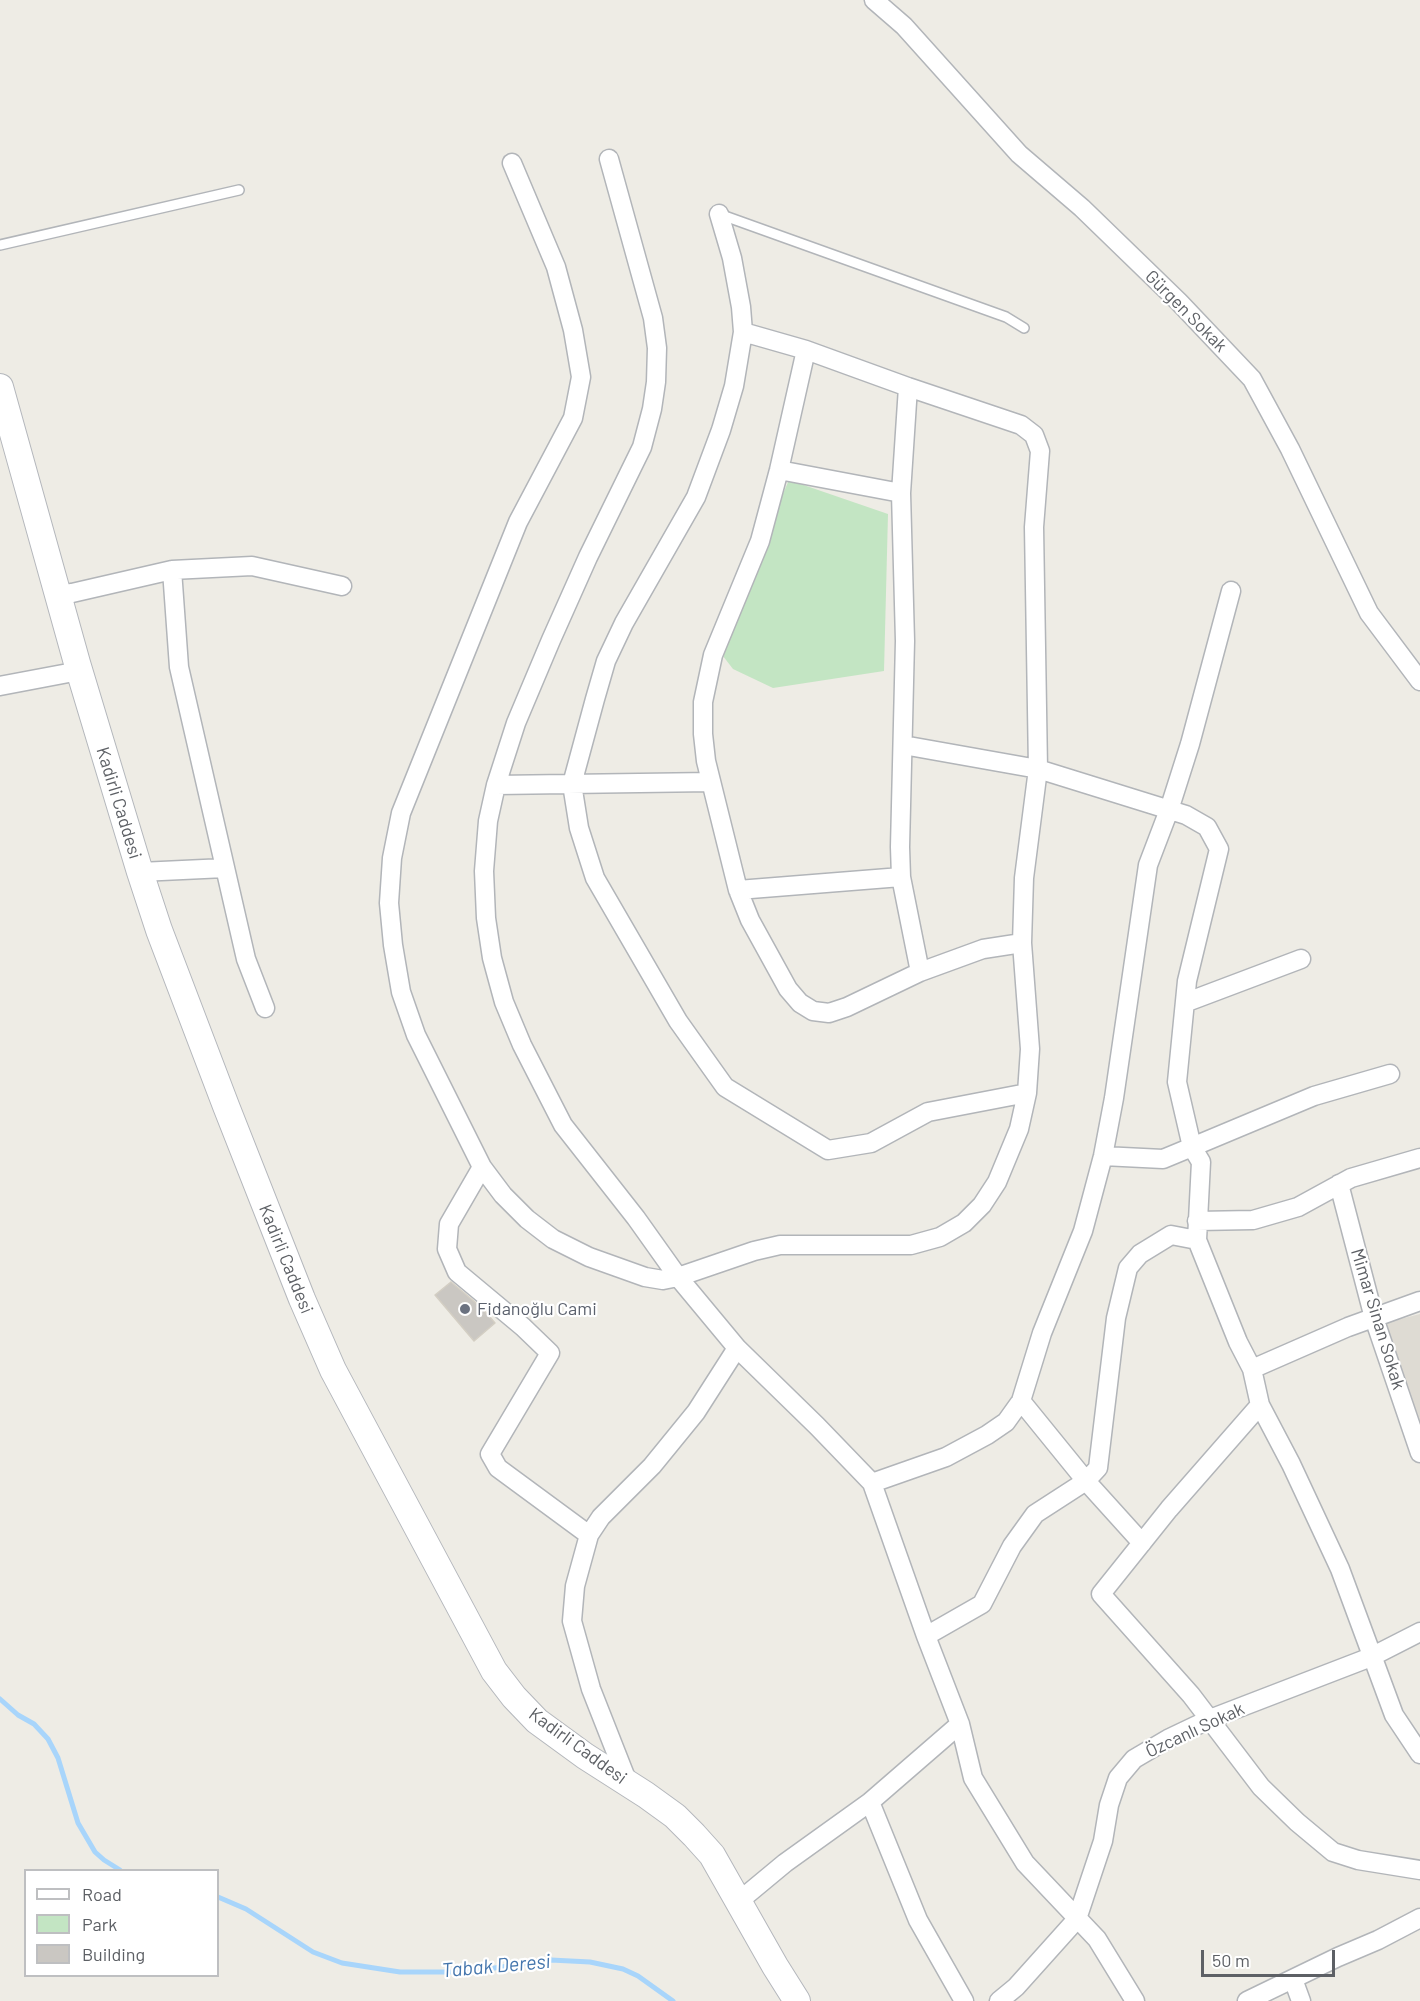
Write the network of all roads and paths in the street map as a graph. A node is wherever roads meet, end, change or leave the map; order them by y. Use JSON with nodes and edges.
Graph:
{"nodes":[{"id":1,"x":874,"y":0,"type":"edge"},
{"id":2,"x":609,"y":159,"type":"dead end"},
{"id":3,"x":512,"y":163,"type":"dead end"},
{"id":4,"x":239,"y":190,"type":"dead end"},
{"id":5,"x":719,"y":214,"type":"joint"},
{"id":6,"x":0,"y":245,"type":"edge"},
{"id":7,"x":1024,"y":328,"type":"dead end"},
{"id":8,"x":743,"y":332,"type":"junction"},
{"id":9,"x":806,"y":350,"type":"junction"},
{"id":10,"x":0,"y":387,"type":"edge"},
{"id":11,"x":908,"y":387,"type":"junction"},
{"id":12,"x":779,"y":470,"type":"junction"},
{"id":13,"x":901,"y":493,"type":"junction"},
{"id":14,"x":172,"y":570,"type":"junction"},
{"id":15,"x":342,"y":586,"type":"dead end"},
{"id":16,"x":1231,"y":591,"type":"dead end"},
{"id":17,"x":58,"y":595,"type":"junction"},
{"id":18,"x":79,"y":671,"type":"junction"},
{"id":19,"x":1420,"y":681,"type":"edge"},
{"id":20,"x":0,"y":686,"type":"edge"},
{"id":21,"x":903,"y":745,"type":"junction"},
{"id":22,"x":1038,"y":769,"type":"junction"},
{"id":23,"x":711,"y":782,"type":"junction"},
{"id":24,"x":572,"y":784,"type":"junction"},
{"id":25,"x":496,"y":785,"type":"junction"},
{"id":26,"x":1169,"y":810,"type":"junction"},
{"id":27,"x":225,"y":868,"type":"junction"},
{"id":28,"x":140,"y":872,"type":"junction"},
{"id":29,"x":902,"y":877,"type":"junction"},
{"id":30,"x":738,"y":890,"type":"junction"},
{"id":31,"x":1022,"y":943,"type":"junction"},
{"id":32,"x":1301,"y":959,"type":"dead end"},
{"id":33,"x":920,"y":972,"type":"junction"},
{"id":34,"x":1187,"y":1002,"type":"junction"},
{"id":35,"x":265,"y":1008,"type":"dead end"},
{"id":36,"x":1390,"y":1074,"type":"dead end"},
{"id":37,"x":1026,"y":1093,"type":"junction"},
{"id":38,"x":1192,"y":1147,"type":"junction"},
{"id":39,"x":1103,"y":1156,"type":"junction"},
{"id":40,"x":1420,"y":1158,"type":"edge"},
{"id":41,"x":482,"y":1167,"type":"junction"},
{"id":42,"x":1340,"y":1184,"type":"junction"},
{"id":43,"x":1197,"y":1221,"type":"junction"},
{"id":44,"x":1197,"y":1240,"type":"junction"},
{"id":45,"x":678,"y":1277,"type":"junction"},
{"id":46,"x":1420,"y":1301,"type":"edge"},
{"id":47,"x":1374,"y":1318,"type":"junction"},
{"id":48,"x":737,"y":1348,"type":"junction"},
{"id":49,"x":1252,"y":1369,"type":"junction"},
{"id":50,"x":1021,"y":1401,"type":"junction"},
{"id":51,"x":1260,"y":1405,"type":"junction"},
{"id":52,"x":1420,"y":1453,"type":"edge"},
{"id":53,"x":1086,"y":1481,"type":"junction"},
{"id":54,"x":872,"y":1483,"type":"junction"},
{"id":55,"x":589,"y":1535,"type":"junction"},
{"id":56,"x":1142,"y":1543,"type":"junction"},
{"id":57,"x":1420,"y":1632,"type":"edge"},
{"id":58,"x":926,"y":1636,"type":"junction"},
{"id":59,"x":1371,"y":1657,"type":"junction"},
{"id":60,"x":1210,"y":1719,"type":"junction"},
{"id":61,"x":960,"y":1724,"type":"junction"},
{"id":62,"x":1420,"y":1754,"type":"edge"},
{"id":63,"x":628,"y":1783,"type":"junction"},
{"id":64,"x":870,"y":1802,"type":"junction"},
{"id":65,"x":1420,"y":1870,"type":"edge"},
{"id":66,"x":738,"y":1902,"type":"junction"},
{"id":67,"x":1077,"y":1918,"type":"junction"},
{"id":68,"x":1420,"y":1918,"type":"edge"},
{"id":69,"x":1293,"y":1979,"type":"junction"},
{"id":70,"x":797,"y":2001,"type":"edge"},
{"id":71,"x":964,"y":2001,"type":"edge"},
{"id":72,"x":999,"y":2001,"type":"edge"},
{"id":73,"x":1135,"y":2001,"type":"edge"},
{"id":74,"x":1247,"y":2001,"type":"edge"},
{"id":75,"x":1301,"y":2001,"type":"edge"}],
"edges":[{"from":1,"to":19,"type":"street","name":"Gürgen Sokak"},
{"from":2,"to":25,"type":"street"},
{"from":3,"to":41,"type":"street"},
{"from":4,"to":6,"type":"lane"},
{"from":5,"to":7,"type":"lane"},
{"from":5,"to":8,"type":"street"},
{"from":8,"to":9,"type":"street"},
{"from":8,"to":24,"type":"street"},
{"from":9,"to":11,"type":"street"},
{"from":9,"to":12,"type":"street"},
{"from":10,"to":17,"type":"main road","name":"Kadirli Caddesi"},
{"from":11,"to":13,"type":"street"},
{"from":11,"to":22,"type":"street"},
{"from":12,"to":13,"type":"street"},
{"from":12,"to":23,"type":"street"},
{"from":13,"to":21,"type":"street"},
{"from":14,"to":15,"type":"street"},
{"from":14,"to":17,"type":"street"},
{"from":14,"to":27,"type":"street"},
{"from":16,"to":26,"type":"street"},
{"from":17,"to":18,"type":"main road","name":"Kadirli Caddesi"},
{"from":18,"to":20,"type":"street"},
{"from":18,"to":28,"type":"main road","name":"Kadirli Caddesi"},
{"from":21,"to":22,"type":"street"},
{"from":21,"to":29,"type":"street"},
{"from":22,"to":26,"type":"street"},
{"from":22,"to":31,"type":"street"},
{"from":23,"to":24,"type":"street"},
{"from":23,"to":30,"type":"street"},
{"from":24,"to":25,"type":"street"},
{"from":24,"to":37,"type":"street"},
{"from":25,"to":45,"type":"street"},
{"from":26,"to":34,"type":"street"},
{"from":26,"to":39,"type":"street"},
{"from":27,"to":28,"type":"street"},
{"from":27,"to":35,"type":"street"},
{"from":28,"to":63,"type":"main road","name":"Kadirli Caddesi"},
{"from":29,"to":30,"type":"street"},
{"from":29,"to":33,"type":"street"},
{"from":30,"to":33,"type":"street"},
{"from":31,"to":33,"type":"street"},
{"from":31,"to":37,"type":"street"},
{"from":32,"to":34,"type":"street"},
{"from":34,"to":38,"type":"street"},
{"from":36,"to":38,"type":"street"},
{"from":37,"to":45,"type":"street"},
{"from":38,"to":39,"type":"street"},
{"from":38,"to":43,"type":"street"},
{"from":39,"to":50,"type":"street"},
{"from":40,"to":42,"type":"street"},
{"from":41,"to":45,"type":"street"},
{"from":41,"to":55,"type":"street"},
{"from":42,"to":43,"type":"street"},
{"from":42,"to":47,"type":"street","name":"Mimar Sinan Sokak"},
{"from":43,"to":44,"type":"street"},
{"from":44,"to":49,"type":"street"},
{"from":44,"to":53,"type":"street"},
{"from":45,"to":48,"type":"street"},
{"from":46,"to":47,"type":"street"},
{"from":47,"to":49,"type":"street"},
{"from":47,"to":52,"type":"street","name":"Mimar Sinan Sokak"},
{"from":48,"to":54,"type":"street"},
{"from":48,"to":55,"type":"street"},
{"from":49,"to":51,"type":"street"},
{"from":50,"to":53,"type":"street"},
{"from":50,"to":54,"type":"street"},
{"from":51,"to":56,"type":"street"},
{"from":51,"to":59,"type":"street"},
{"from":53,"to":56,"type":"street"},
{"from":53,"to":58,"type":"street"},
{"from":54,"to":58,"type":"street"},
{"from":55,"to":63,"type":"street"},
{"from":56,"to":60,"type":"street"},
{"from":57,"to":59,"type":"street","name":"Özcanlı Sokak"},
{"from":58,"to":61,"type":"street"},
{"from":59,"to":60,"type":"street","name":"Özcanlı Sokak"},
{"from":59,"to":62,"type":"street"},
{"from":60,"to":65,"type":"street"},
{"from":60,"to":67,"type":"street","name":"Özcanlı Sokak"},
{"from":61,"to":64,"type":"street"},
{"from":61,"to":67,"type":"street"},
{"from":63,"to":66,"type":"main road","name":"Kadirli Caddesi"},
{"from":64,"to":66,"type":"street"},
{"from":64,"to":71,"type":"street"},
{"from":66,"to":70,"type":"main road","name":"Kadirli Caddesi"},
{"from":67,"to":72,"type":"street","name":"Özcanlı Sokak"},
{"from":67,"to":73,"type":"street"},
{"from":68,"to":69,"type":"street"},
{"from":69,"to":74,"type":"street"},
{"from":69,"to":75,"type":"street"}]}
